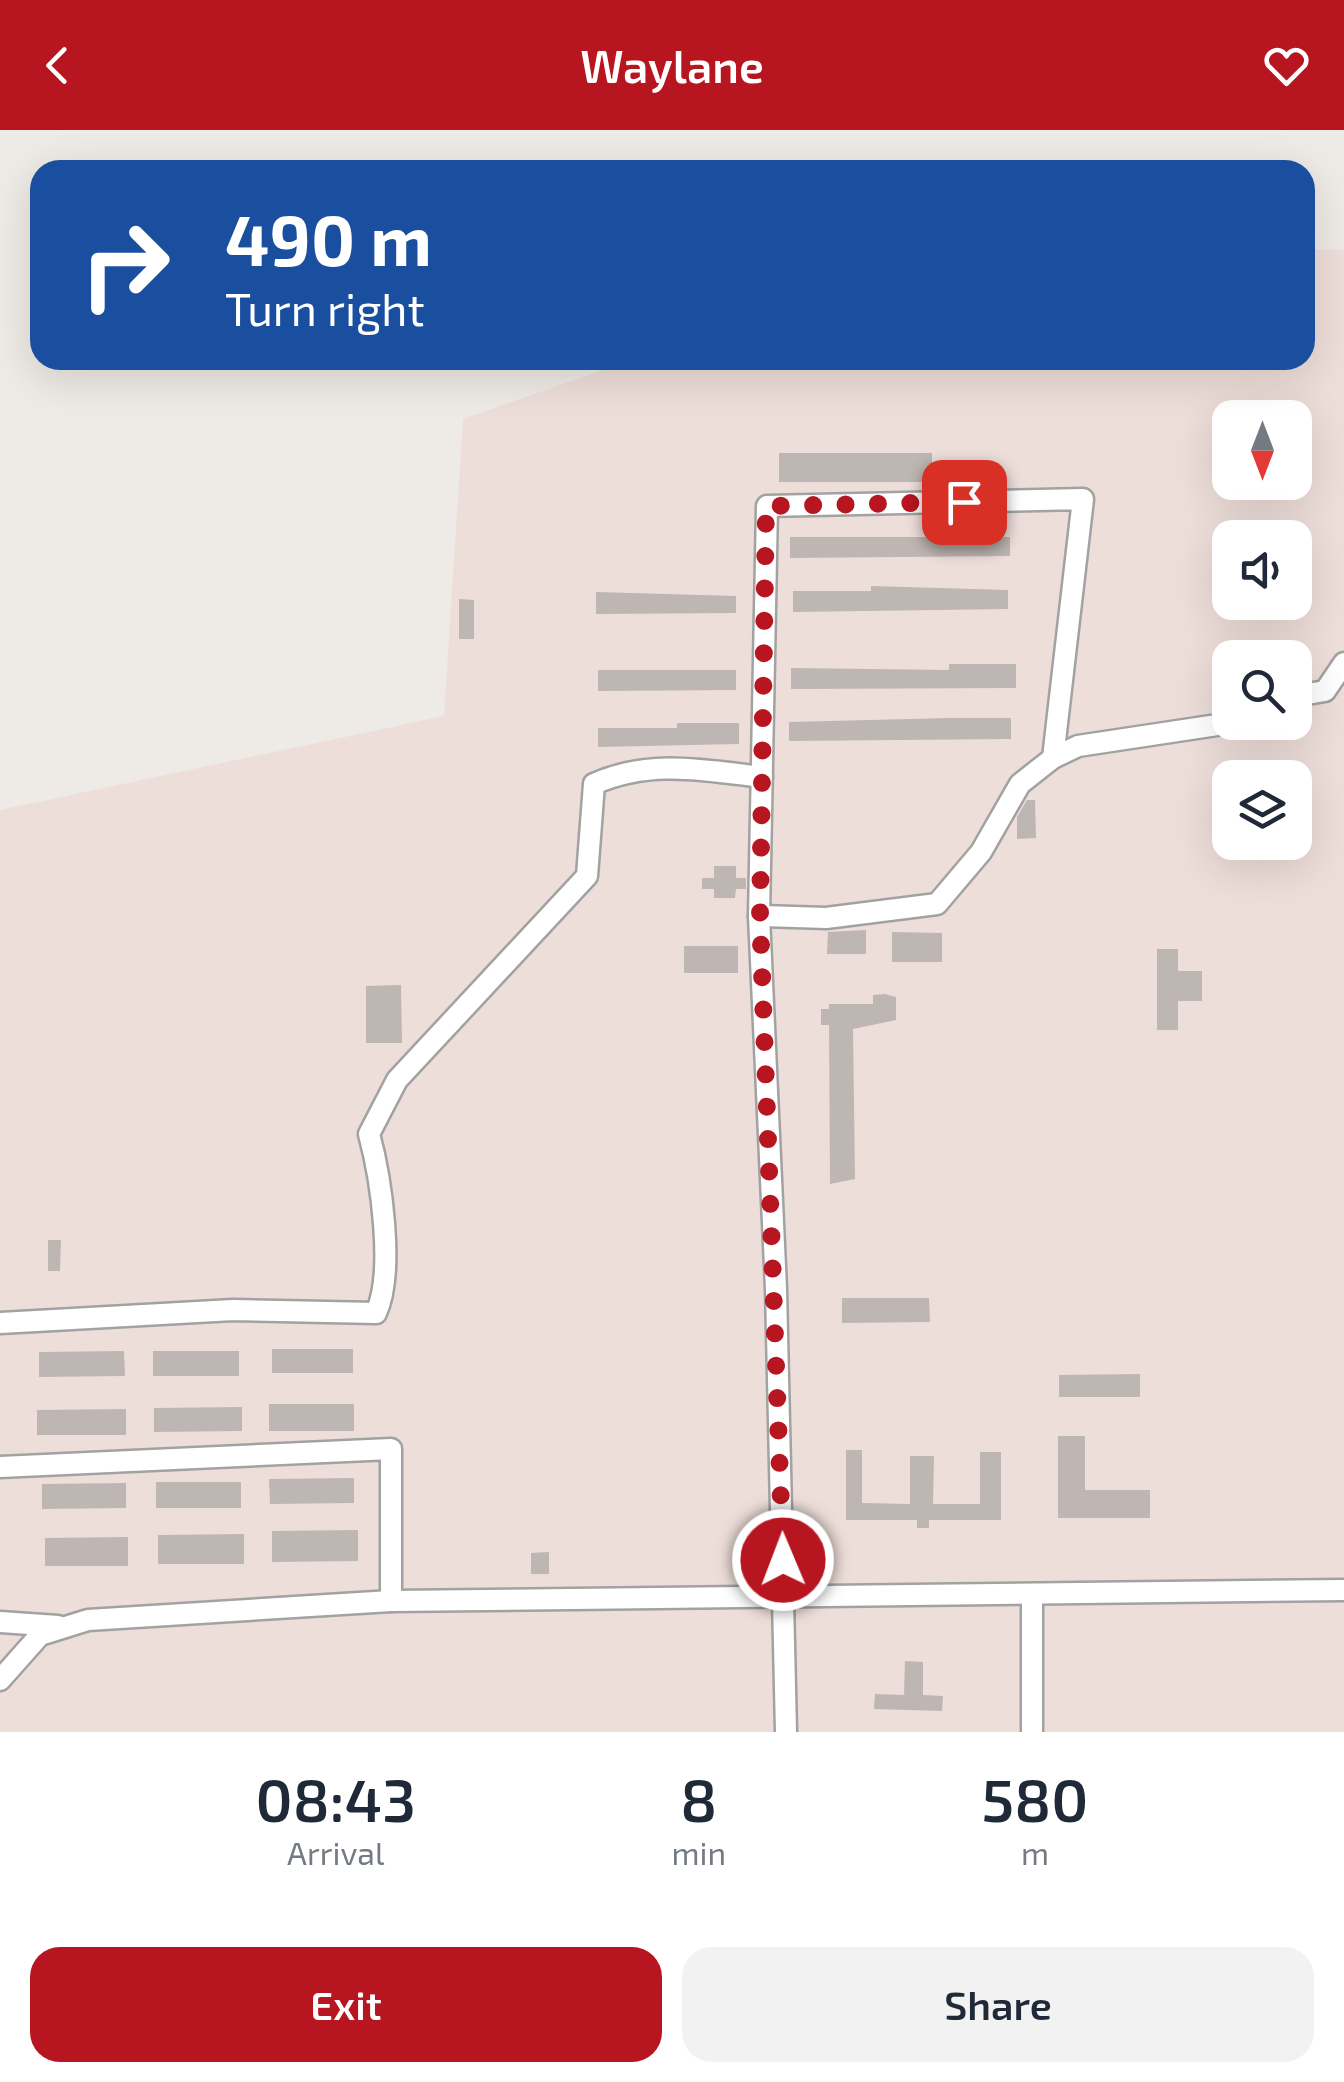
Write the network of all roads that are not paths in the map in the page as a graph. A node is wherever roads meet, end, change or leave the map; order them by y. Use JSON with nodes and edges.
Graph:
{"nodes":[{"id":1,"x":1344,"y":664,"type":"edge"},
{"id":2,"x":1312,"y":693,"type":"edge"},
{"id":3,"x":1212,"y":726,"type":"edge"},
{"id":4,"x":1053,"y":758,"type":"junction"},
{"id":5,"x":762,"y":777,"type":"junction"},
{"id":6,"x":760,"y":916,"type":"junction"},
{"id":7,"x":0,"y":1323,"type":"edge"},
{"id":8,"x":0,"y":1467,"type":"edge"},
{"id":9,"x":1344,"y":1590,"type":"edge"},
{"id":10,"x":1032,"y":1594,"type":"junction"},
{"id":11,"x":784,"y":1599,"type":"junction"},
{"id":12,"x":391,"y":1601,"type":"junction"},
{"id":13,"x":0,"y":1622,"type":"edge"},
{"id":14,"x":67,"y":1627,"type":"junction"},
{"id":15,"x":0,"y":1680,"type":"edge"},
{"id":16,"x":786,"y":1732,"type":"edge"},
{"id":17,"x":1032,"y":1732,"type":"edge"}],
"edges":[{"from":1,"to":2,"type":"street"},
{"from":3,"to":4,"type":"street"},
{"from":4,"to":5,"type":"street"},
{"from":4,"to":6,"type":"street"},
{"from":5,"to":6,"type":"street"},
{"from":5,"to":7,"type":"street"},
{"from":6,"to":11,"type":"street"},
{"from":8,"to":12,"type":"street"},
{"from":9,"to":10,"type":"street"},
{"from":10,"to":11,"type":"street"},
{"from":10,"to":17,"type":"street"},
{"from":11,"to":12,"type":"street"},
{"from":11,"to":16,"type":"street"},
{"from":12,"to":14,"type":"street"},
{"from":13,"to":14,"type":"street"},
{"from":14,"to":15,"type":"street"}]}
